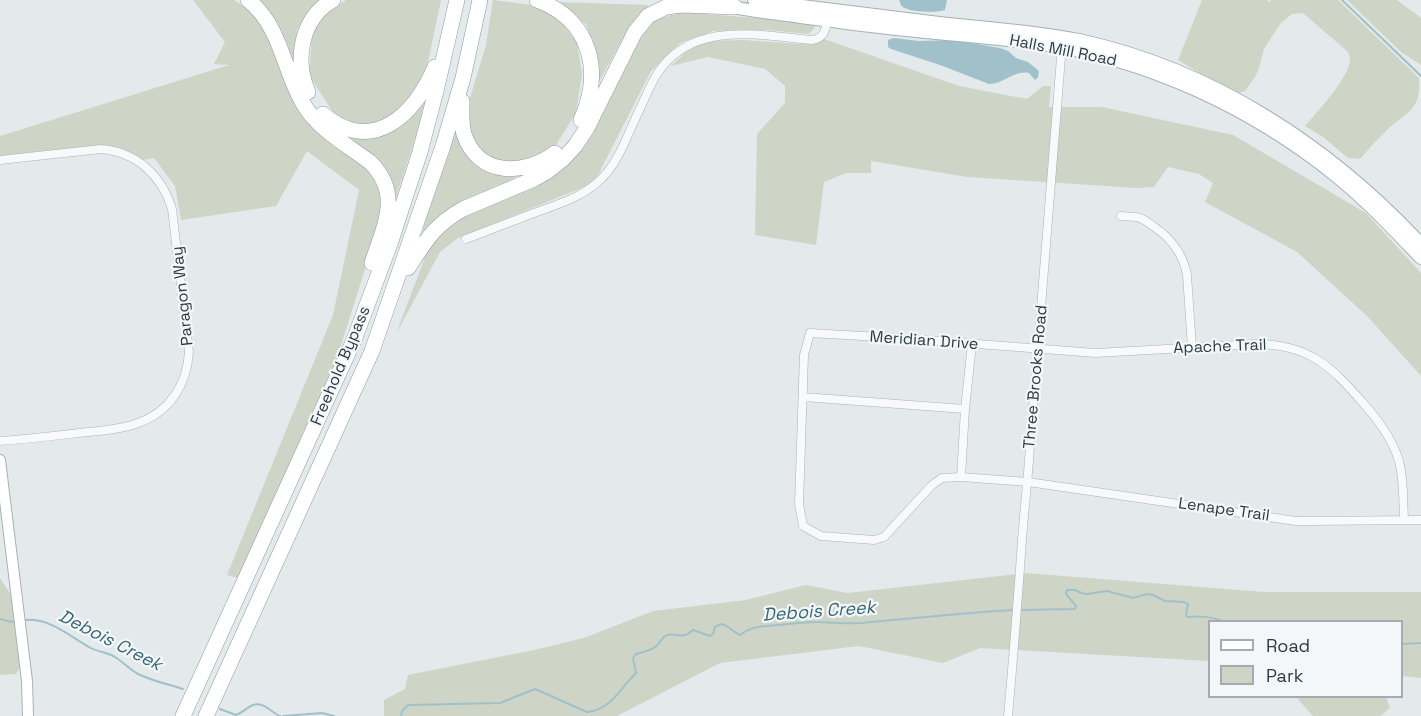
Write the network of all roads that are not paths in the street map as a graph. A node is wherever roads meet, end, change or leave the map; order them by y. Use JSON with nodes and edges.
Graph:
{"nodes":[{"id":1,"x":248,"y":0,"type":"edge"},
{"id":2,"x":333,"y":0,"type":"edge"},
{"id":3,"x":457,"y":0,"type":"edge"},
{"id":4,"x":480,"y":0,"type":"edge"},
{"id":5,"x":537,"y":0,"type":"edge"},
{"id":6,"x":717,"y":0,"type":"edge"},
{"id":7,"x":756,"y":0,"type":"edge"},
{"id":8,"x":735,"y":8,"type":"junction"},
{"id":9,"x":828,"y":20,"type":"junction"},
{"id":10,"x":450,"y":31,"type":"junction"},
{"id":11,"x":1020,"y":31,"type":"junction"},
{"id":12,"x":980,"y":37,"type":"junction"},
{"id":13,"x":1062,"y":42,"type":"junction"},
{"id":14,"x":463,"y":78,"type":"junction"},
{"id":15,"x":0,"y":160,"type":"edge"},
{"id":16,"x":1121,"y":216,"type":"dead end"},
{"id":17,"x":466,"y":239,"type":"dead end"},
{"id":18,"x":1421,"y":244,"type":"edge"},
{"id":19,"x":1421,"y":258,"type":"edge"},
{"id":20,"x":391,"y":300,"type":"junction"},
{"id":21,"x":810,"y":333,"type":"joint"},
{"id":22,"x":972,"y":344,"type":"junction"},
{"id":23,"x":1192,"y":347,"type":"junction"},
{"id":24,"x":1037,"y":349,"type":"junction"},
{"id":25,"x":803,"y":397,"type":"junction"},
{"id":26,"x":327,"y":402,"type":"junction"},
{"id":27,"x":965,"y":409,"type":"junction"},
{"id":28,"x":0,"y":441,"type":"edge"},
{"id":29,"x":0,"y":460,"type":"edge"},
{"id":30,"x":961,"y":477,"type":"junction"},
{"id":31,"x":1028,"y":482,"type":"junction"},
{"id":32,"x":1404,"y":520,"type":"junction"},
{"id":33,"x":1421,"y":520,"type":"edge"},
{"id":34,"x":28,"y":716,"type":"edge"},
{"id":35,"x":183,"y":716,"type":"edge"},
{"id":36,"x":206,"y":716,"type":"edge"},
{"id":37,"x":1008,"y":716,"type":"edge"}],
"edges":[{"from":1,"to":26,"type":"highway"},
{"from":2,"to":10,"type":"highway"},
{"from":3,"to":10,"type":"highway","name":"Freehold Bypass"},
{"from":4,"to":14,"type":"highway","name":"Freehold Bypass"},
{"from":5,"to":14,"type":"highway"},
{"from":6,"to":8,"type":"main road","name":"Halls Mill Road"},
{"from":7,"to":11,"type":"main road","name":"Halls Mill Road"},
{"from":8,"to":9,"type":"main road","name":"Halls Mill Road"},
{"from":8,"to":20,"type":"highway"},
{"from":9,"to":12,"type":"main road","name":"Halls Mill Road"},
{"from":9,"to":17,"type":"street"},
{"from":10,"to":26,"type":"highway","name":"Freehold Bypass"},
{"from":11,"to":12,"type":"main road"},
{"from":11,"to":13,"type":"main road","name":"Halls Mill Road"},
{"from":12,"to":13,"type":"main road","name":"Halls Mill Road"},
{"from":13,"to":18,"type":"main road","name":"Halls Mill Road"},
{"from":13,"to":19,"type":"main road","name":"Halls Mill Road"},
{"from":13,"to":24,"type":"street","name":"Three Brooks Road"},
{"from":14,"to":20,"type":"highway","name":"Freehold Bypass"},
{"from":15,"to":28,"type":"street","name":"Paragon Way"},
{"from":16,"to":23,"type":"street"},
{"from":20,"to":36,"type":"highway","name":"Freehold Bypass"},
{"from":21,"to":22,"type":"street","name":"Meridian Drive"},
{"from":21,"to":25,"type":"street","name":"Lenape Trail"},
{"from":22,"to":24,"type":"street","name":"Meridian Drive"},
{"from":22,"to":27,"type":"street"},
{"from":23,"to":24,"type":"street","name":"Apache Trail"},
{"from":23,"to":32,"type":"street","name":"Apache Trail"},
{"from":24,"to":31,"type":"street","name":"Three Brooks Road"},
{"from":25,"to":27,"type":"street"},
{"from":25,"to":30,"type":"street","name":"Lenape Trail"},
{"from":26,"to":35,"type":"highway","name":"Freehold Bypass"},
{"from":27,"to":30,"type":"street"},
{"from":29,"to":34,"type":"street"},
{"from":30,"to":31,"type":"street","name":"Lenape Trail"},
{"from":31,"to":32,"type":"street","name":"Lenape Trail"},
{"from":31,"to":37,"type":"street","name":"Three Brooks Road"},
{"from":32,"to":33,"type":"street","name":"Lenape Trail"}]}
